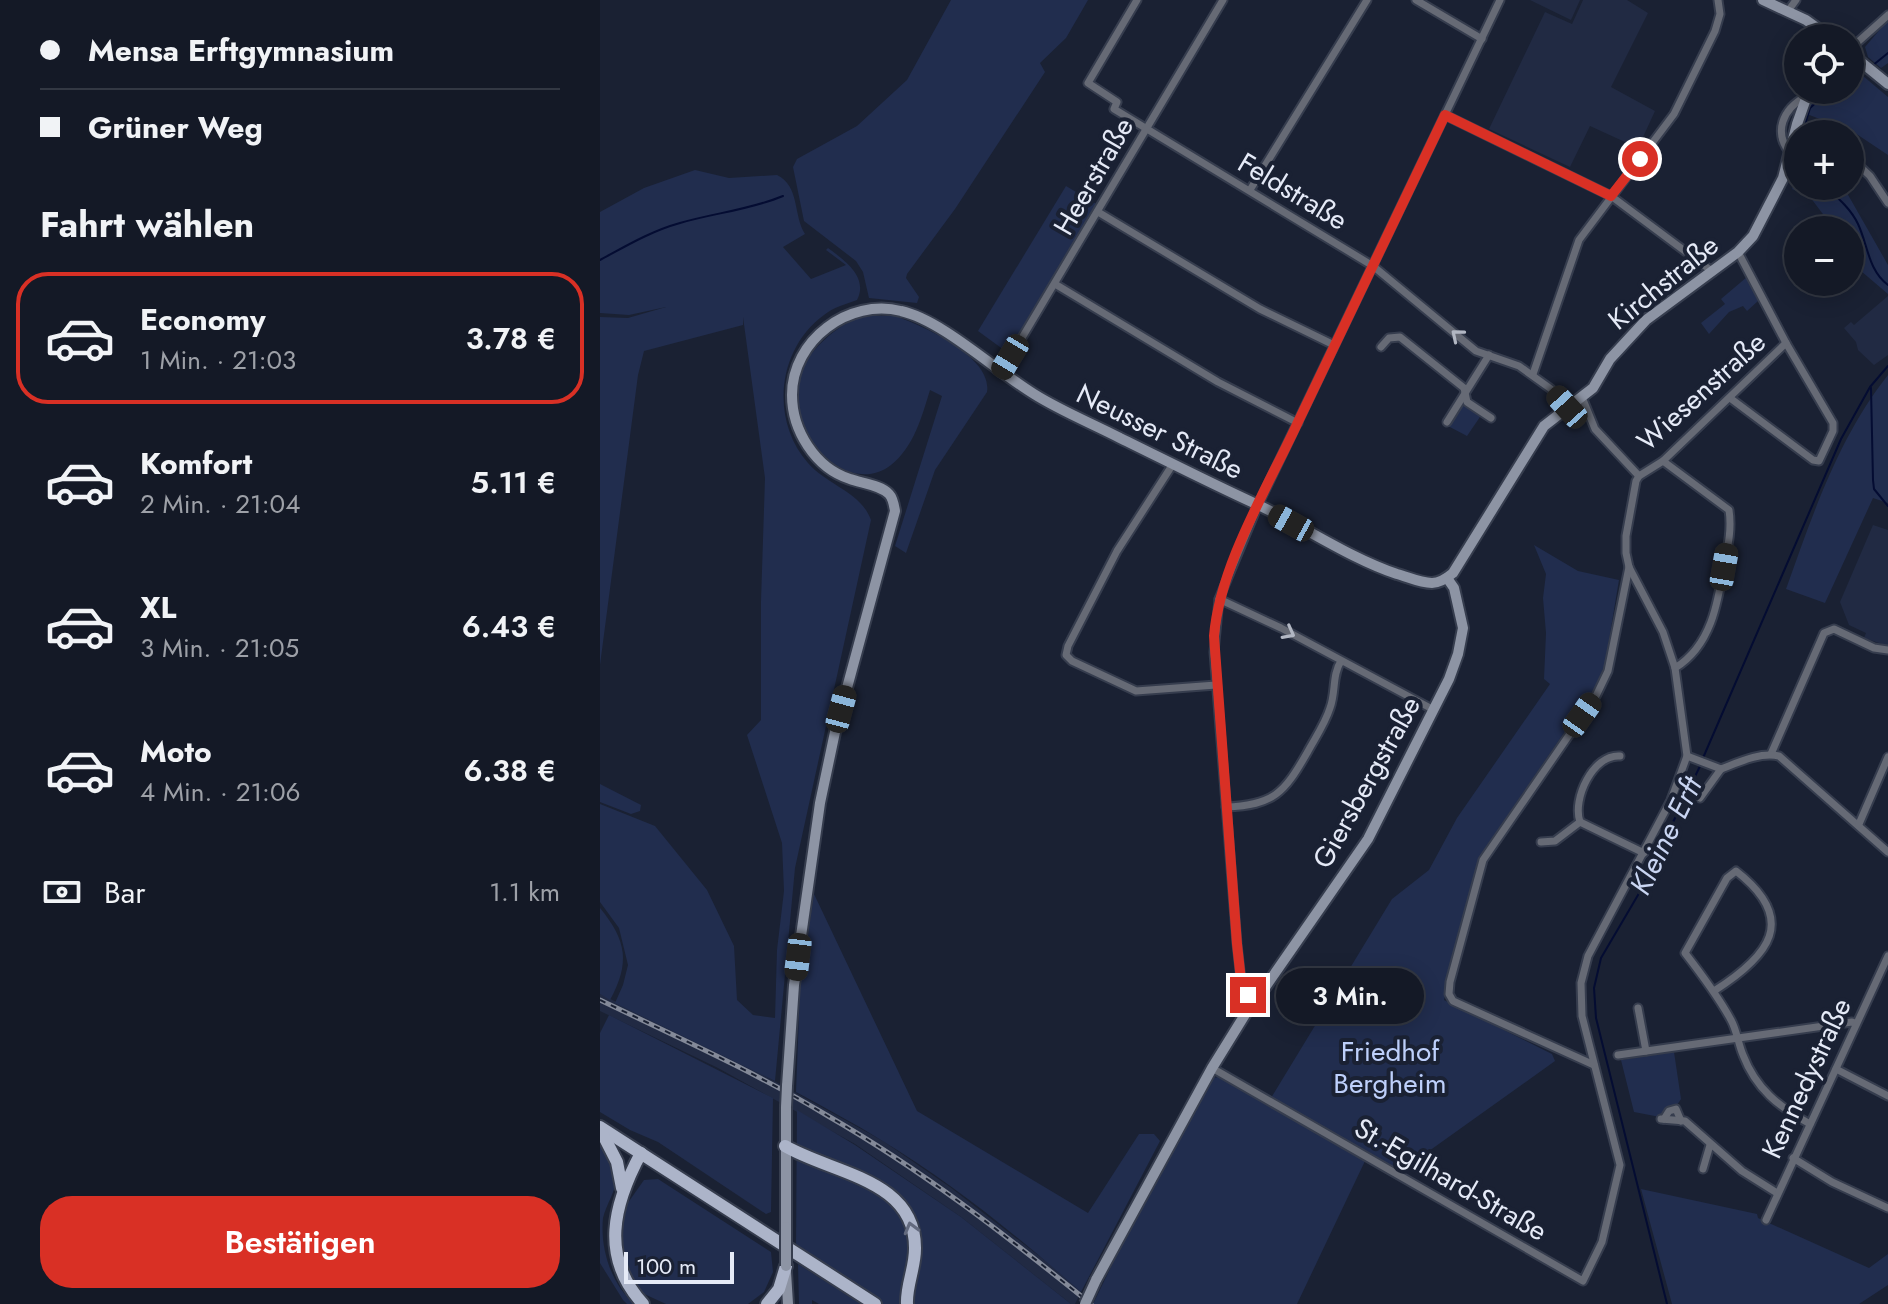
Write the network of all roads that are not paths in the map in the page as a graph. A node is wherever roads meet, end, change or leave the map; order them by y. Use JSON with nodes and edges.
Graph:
{"nodes":[{"id":1,"x":1137,"y":0,"type":"edge"},
{"id":2,"x":1223,"y":0,"type":"edge"},
{"id":3,"x":1367,"y":0,"type":"edge"},
{"id":4,"x":1416,"y":0,"type":"edge"},
{"id":5,"x":1500,"y":0,"type":"edge"},
{"id":6,"x":1718,"y":0,"type":"edge"},
{"id":7,"x":1763,"y":0,"type":"edge"},
{"id":8,"x":1796,"y":0,"type":"edge"},
{"id":9,"x":1788,"y":11,"type":"junction"},
{"id":10,"x":1888,"y":15,"type":"edge"},
{"id":11,"x":1809,"y":24,"type":"edge"},
{"id":12,"x":1482,"y":39,"type":"junction"},
{"id":13,"x":1864,"y":40,"type":"edge"},
{"id":14,"x":1864,"y":64,"type":"edge"},
{"id":15,"x":1888,"y":84,"type":"edge"},
{"id":16,"x":1804,"y":104,"type":"edge"},
{"id":17,"x":1445,"y":115,"type":"junction"},
{"id":18,"x":1146,"y":129,"type":"junction"},
{"id":19,"x":1864,"y":170,"type":"edge"},
{"id":20,"x":1250,"y":190,"type":"junction"},
{"id":21,"x":1611,"y":196,"type":"junction"},
{"id":22,"x":1888,"y":203,"type":"edge"},
{"id":23,"x":1098,"y":212,"type":"junction"},
{"id":24,"x":1738,"y":252,"type":"junction"},
{"id":25,"x":1373,"y":266,"type":"junction"},
{"id":26,"x":1713,"y":272,"type":"junction"},
{"id":27,"x":1055,"y":284,"type":"junction"},
{"id":28,"x":1786,"y":343,"type":"junction"},
{"id":29,"x":1334,"y":345,"type":"junction"},
{"id":30,"x":1381,"y":347,"type":"dead end"},
{"id":31,"x":1489,"y":355,"type":"junction"},
{"id":32,"x":1000,"y":373,"type":"junction"},
{"id":33,"x":1533,"y":374,"type":"junction"},
{"id":34,"x":1464,"y":396,"type":"junction"},
{"id":35,"x":1582,"y":397,"type":"junction"},
{"id":36,"x":1730,"y":398,"type":"junction"},
{"id":37,"x":1567,"y":407,"type":"junction"},
{"id":38,"x":1491,"y":418,"type":"dead end"},
{"id":39,"x":1447,"y":422,"type":"dead end"},
{"id":40,"x":1298,"y":423,"type":"junction"},
{"id":41,"x":1663,"y":461,"type":"junction"},
{"id":42,"x":1173,"y":464,"type":"junction"},
{"id":43,"x":1639,"y":476,"type":"junction"},
{"id":44,"x":1258,"y":505,"type":"junction"},
{"id":45,"x":1629,"y":567,"type":"junction"},
{"id":46,"x":1447,"y":578,"type":"junction"},
{"id":47,"x":1219,"y":599,"type":"junction"},
{"id":48,"x":1888,"y":650,"type":"edge"},
{"id":49,"x":1341,"y":661,"type":"junction"},
{"id":50,"x":1675,"y":668,"type":"junction"},
{"id":51,"x":1216,"y":685,"type":"junction"},
{"id":52,"x":1434,"y":710,"type":"junction"},
{"id":53,"x":1771,"y":754,"type":"junction"},
{"id":54,"x":1620,"y":756,"type":"dead end"},
{"id":55,"x":1691,"y":757,"type":"junction"},
{"id":56,"x":1888,"y":757,"type":"edge"},
{"id":57,"x":1717,"y":768,"type":"junction"},
{"id":58,"x":1700,"y":798,"type":"dead end"},
{"id":59,"x":1226,"y":807,"type":"junction"},
{"id":60,"x":1580,"y":822,"type":"junction"},
{"id":61,"x":1859,"y":824,"type":"junction"},
{"id":62,"x":1541,"y":842,"type":"dead end"},
{"id":63,"x":1888,"y":852,"type":"edge"},
{"id":64,"x":1644,"y":853,"type":"junction"},
{"id":65,"x":1888,"y":956,"type":"edge"},
{"id":66,"x":1714,"y":991,"type":"junction"},
{"id":67,"x":1248,"y":995,"type":"junction"},
{"id":68,"x":1638,"y":1008,"type":"dead end"},
{"id":69,"x":1856,"y":1024,"type":"junction"},
{"id":70,"x":1738,"y":1038,"type":"junction"},
{"id":71,"x":1646,"y":1051,"type":"junction"},
{"id":72,"x":1618,"y":1055,"type":"dead end"},
{"id":73,"x":1594,"y":1065,"type":"junction"},
{"id":74,"x":1212,"y":1068,"type":"junction"},
{"id":75,"x":1836,"y":1069,"type":"junction"},
{"id":76,"x":1888,"y":1096,"type":"edge"},
{"id":77,"x":1663,"y":1119,"type":"dead end"},
{"id":78,"x":1810,"y":1124,"type":"junction"},
{"id":79,"x":600,"y":1128,"type":"edge"},
{"id":80,"x":1710,"y":1145,"type":"junction"},
{"id":81,"x":785,"y":1146,"type":"junction"},
{"id":82,"x":641,"y":1153,"type":"junction"},
{"id":83,"x":1793,"y":1158,"type":"junction"},
{"id":84,"x":1703,"y":1169,"type":"dead end"},
{"id":85,"x":622,"y":1188,"type":"junction"},
{"id":86,"x":1777,"y":1193,"type":"junction"},
{"id":87,"x":1888,"y":1208,"type":"edge"},
{"id":88,"x":1766,"y":1220,"type":"dead end"},
{"id":89,"x":786,"y":1266,"type":"junction"},
{"id":90,"x":643,"y":1304,"type":"edge"},
{"id":91,"x":767,"y":1304,"type":"edge"},
{"id":92,"x":788,"y":1304,"type":"edge"},
{"id":93,"x":875,"y":1304,"type":"edge"},
{"id":94,"x":907,"y":1304,"type":"edge"},
{"id":95,"x":1085,"y":1304,"type":"edge"}],
"edges":[{"from":1,"to":18,"type":"street","name":"Feldstraße"},
{"from":2,"to":18,"type":"street","name":"Heerstraße"},
{"from":3,"to":20,"type":"street"},
{"from":4,"to":12,"type":"street"},
{"from":5,"to":12,"type":"street"},
{"from":6,"to":21,"type":"street"},
{"from":7,"to":9,"type":"main road"},
{"from":8,"to":9,"type":"street"},
{"from":9,"to":11,"type":"main road"},
{"from":10,"to":13,"type":"street"},
{"from":12,"to":17,"type":"street"},
{"from":14,"to":15,"type":"main road"},
{"from":16,"to":24,"type":"main road","name":"Kirchstraße"},
{"from":17,"to":21,"type":"street"},
{"from":17,"to":25,"type":"street"},
{"from":18,"to":20,"type":"street","name":"Feldstraße"},
{"from":18,"to":23,"type":"street","name":"Heerstraße"},
{"from":19,"to":22,"type":"street"},
{"from":20,"to":25,"type":"street","name":"Feldstraße"},
{"from":21,"to":26,"type":"street"},
{"from":21,"to":33,"type":"street"},
{"from":23,"to":27,"type":"street","name":"Heerstraße"},
{"from":23,"to":29,"type":"street"},
{"from":24,"to":26,"type":"main road","name":"Kirchstraße"},
{"from":24,"to":28,"type":"street","name":"Wiesenstraße"},
{"from":25,"to":29,"type":"street"},
{"from":31,"to":25,"type":"street","name":"Feldstraße","one_way":true},
{"from":26,"to":35,"type":"main road","name":"Kirchstraße"},
{"from":27,"to":32,"type":"street","name":"Heerstraße"},
{"from":27,"to":40,"type":"street"},
{"from":28,"to":36,"type":"street","name":"Wiesenstraße"},
{"from":28,"to":36,"type":"street"},
{"from":29,"to":40,"type":"street"},
{"from":30,"to":34,"type":"street"},
{"from":31,"to":33,"type":"street","name":"Feldstraße"},
{"from":31,"to":34,"type":"street"},
{"from":32,"to":42,"type":"main road","name":"Neusser Straße"},
{"from":32,"to":81,"type":"main road","name":"Neusser Straße","bridge":true},
{"from":33,"to":37,"type":"street","name":"Feldstraße"},
{"from":34,"to":38,"type":"street"},
{"from":34,"to":39,"type":"street"},
{"from":35,"to":37,"type":"main road","name":"Kirchstraße"},
{"from":35,"to":43,"type":"street"},
{"from":36,"to":41,"type":"street","name":"Wiesenstraße"},
{"from":37,"to":46,"type":"main road","name":"Kirchstraße"},
{"from":40,"to":44,"type":"street"},
{"from":41,"to":43,"type":"street","name":"Wiesenstraße"},
{"from":41,"to":50,"type":"street"},
{"from":42,"to":44,"type":"main road","name":"Neusser Straße"},
{"from":42,"to":51,"type":"street"},
{"from":43,"to":45,"type":"street"},
{"from":44,"to":46,"type":"main road","name":"Neusser Straße"},
{"from":44,"to":47,"type":"street"},
{"from":45,"to":50,"type":"street"},
{"from":45,"to":73,"type":"street"},
{"from":46,"to":52,"type":"main road","name":"Giersbergstraße"},
{"from":47,"to":49,"type":"street","one_way":true},
{"from":47,"to":51,"type":"street"},
{"from":48,"to":53,"type":"street"},
{"from":49,"to":52,"type":"street"},
{"from":49,"to":59,"type":"street"},
{"from":50,"to":55,"type":"street"},
{"from":51,"to":59,"type":"street"},
{"from":52,"to":67,"type":"main road","name":"Giersbergstraße"},
{"from":53,"to":57,"type":"street"},
{"from":53,"to":61,"type":"street"},
{"from":54,"to":60,"type":"street"},
{"from":55,"to":57,"type":"street"},
{"from":55,"to":64,"type":"street"},
{"from":56,"to":61,"type":"street"},
{"from":57,"to":58,"type":"street"},
{"from":59,"to":67,"type":"street"},
{"from":60,"to":62,"type":"street"},
{"from":60,"to":64,"type":"street"},
{"from":61,"to":63,"type":"street"},
{"from":64,"to":73,"type":"street"},
{"from":65,"to":69,"type":"street","name":"Kennedystraße"},
{"from":66,"to":66,"type":"street"},
{"from":66,"to":70,"type":"street"},
{"from":67,"to":74,"type":"main road","name":"Giersbergstraße"},
{"from":68,"to":71,"type":"street"},
{"from":69,"to":70,"type":"street"},
{"from":69,"to":75,"type":"street","name":"Kennedystraße"},
{"from":70,"to":71,"type":"street"},
{"from":70,"to":78,"type":"street"},
{"from":71,"to":72,"type":"street"},
{"from":73,"to":74,"type":"street","name":"St.-Egilhard-Straße"},
{"from":74,"to":95,"type":"main road","name":"Giersbergstraße","bridge":true},
{"from":75,"to":76,"type":"street"},
{"from":75,"to":78,"type":"street","name":"Kennedystraße"},
{"from":77,"to":80,"type":"street"},
{"from":78,"to":83,"type":"street","name":"Kennedystraße"},
{"from":79,"to":82,"type":"main road"},
{"from":79,"to":85,"type":"main road"},
{"from":80,"to":84,"type":"street"},
{"from":80,"to":86,"type":"street"},
{"from":81,"to":89,"type":"main road","name":"Neusser Straße","bridge":true},
{"from":94,"to":81,"type":"main road","one_way":true},
{"from":82,"to":85,"type":"main road"},
{"from":82,"to":93,"type":"main road"},
{"from":83,"to":86,"type":"street","name":"Kennedystraße"},
{"from":83,"to":87,"type":"street"},
{"from":85,"to":90,"type":"main road"},
{"from":86,"to":88,"type":"street","name":"Kennedystraße"},
{"from":89,"to":91,"type":"main road"},
{"from":89,"to":92,"type":"main road","name":"Neusser Straße"}]}
